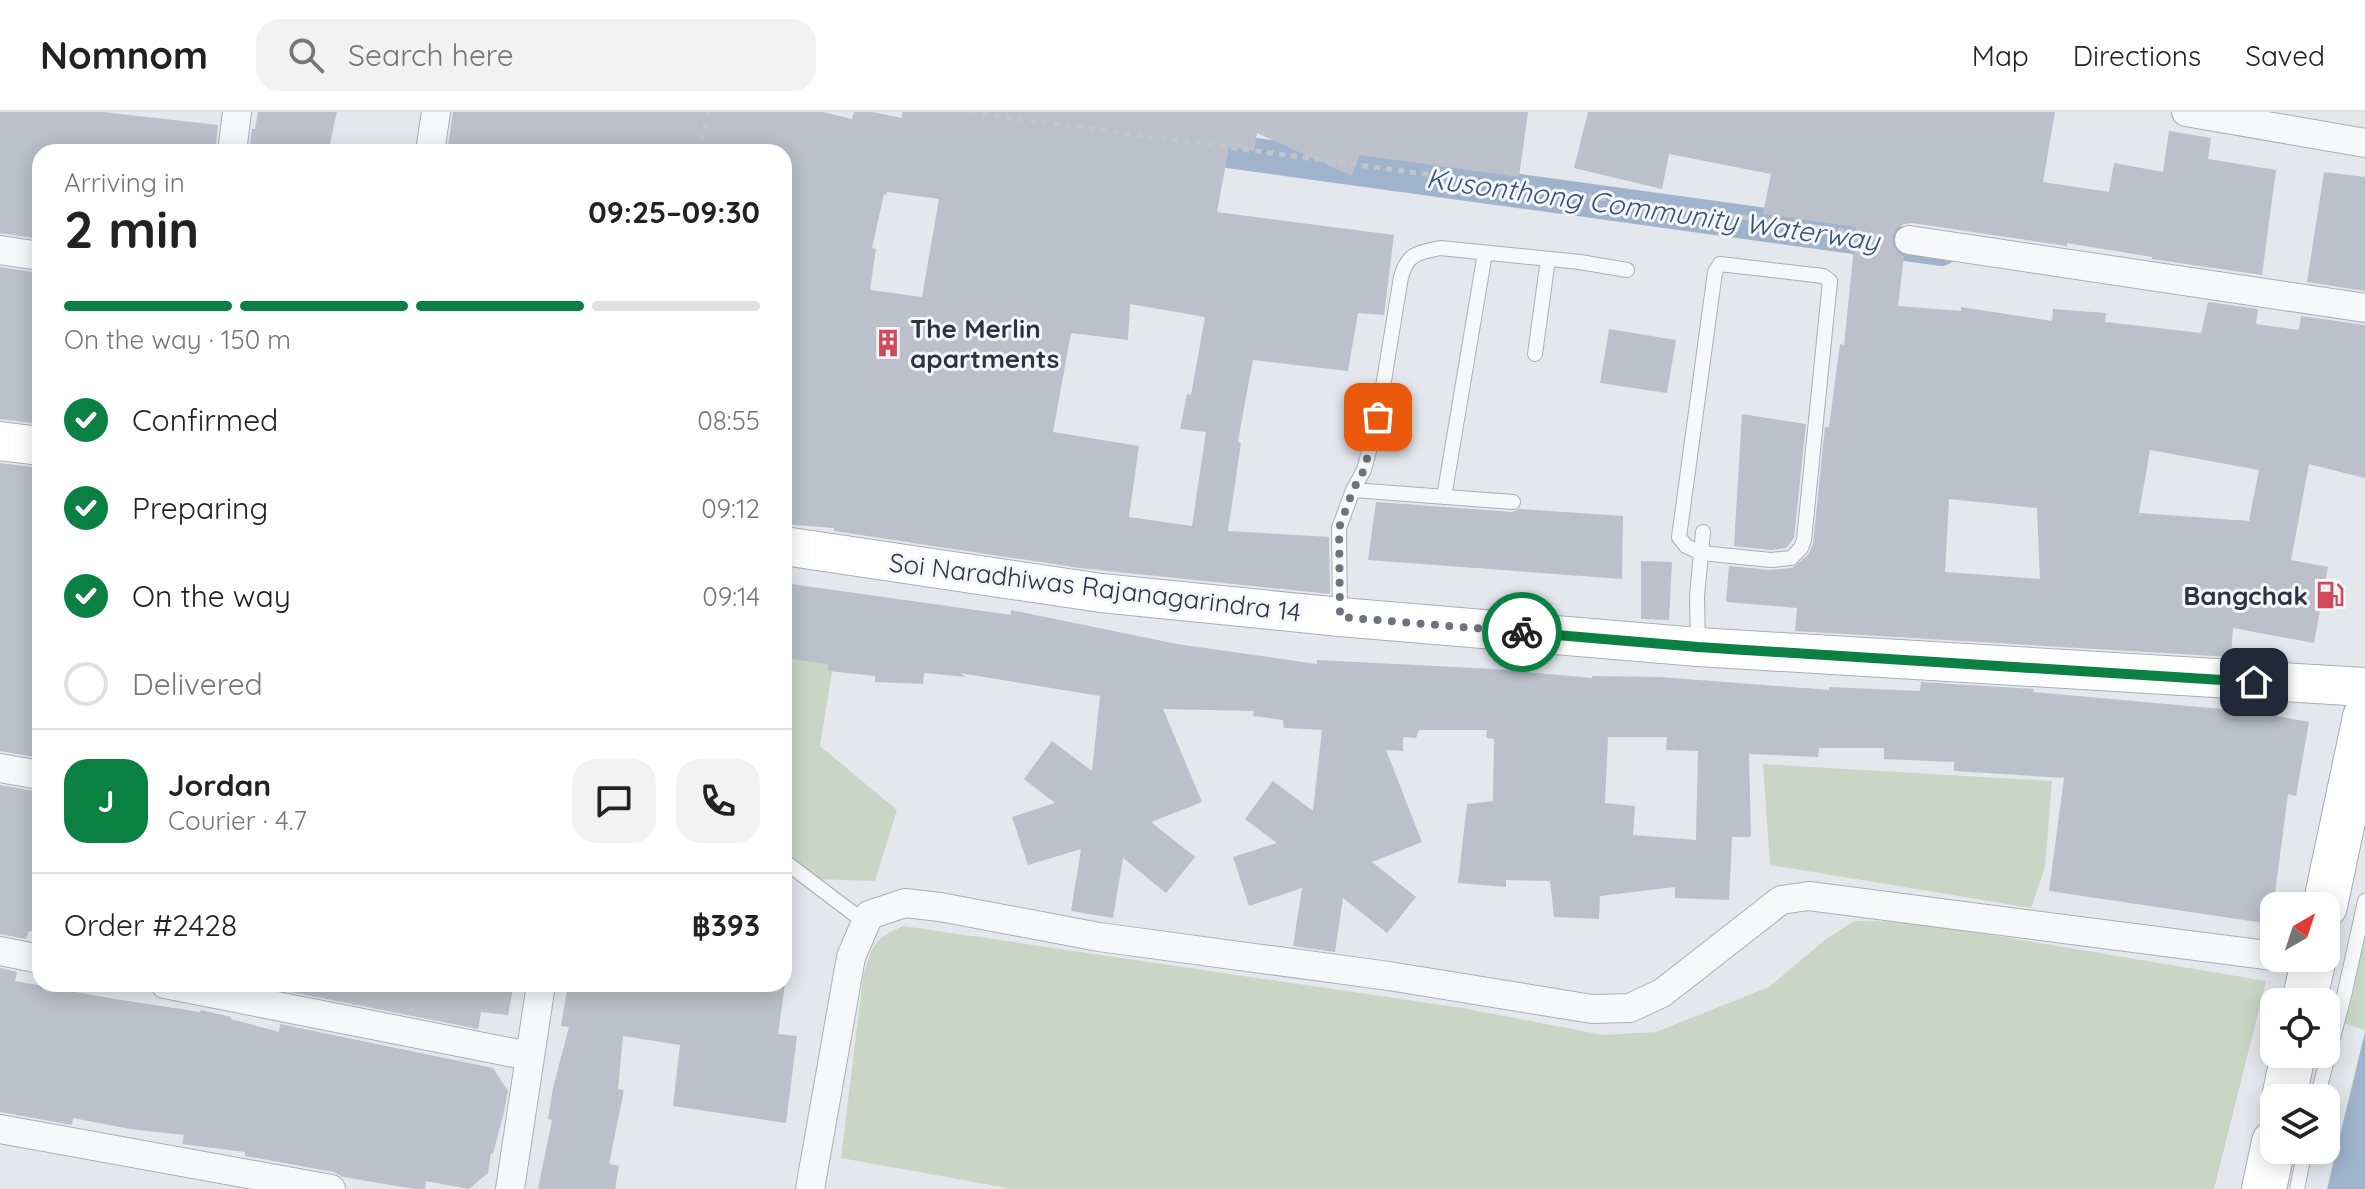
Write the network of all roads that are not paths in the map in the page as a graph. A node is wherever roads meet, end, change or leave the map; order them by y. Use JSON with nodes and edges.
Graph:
{"nodes":[{"id":1,"x":237,"y":112,"type":"edge"},
{"id":2,"x":436,"y":112,"type":"edge"},
{"id":3,"x":2186,"y":112,"type":"edge"},
{"id":4,"x":2365,"y":143,"type":"edge"},
{"id":5,"x":233,"y":144,"type":"edge"},
{"id":6,"x":431,"y":144,"type":"edge"},
{"id":7,"x":1909,"y":240,"type":"road end"},
{"id":8,"x":0,"y":250,"type":"edge"},
{"id":9,"x":1485,"y":253,"type":"junction"},
{"id":10,"x":32,"y":255,"type":"edge"},
{"id":11,"x":1548,"y":259,"type":"junction"},
{"id":12,"x":1627,"y":270,"type":"dead end"},
{"id":13,"x":2365,"y":308,"type":"edge"},
{"id":14,"x":1535,"y":354,"type":"dead end"},
{"id":15,"x":0,"y":441,"type":"edge"},
{"id":16,"x":32,"y":445,"type":"edge"},
{"id":17,"x":1353,"y":490,"type":"junction"},
{"id":18,"x":1444,"y":497,"type":"junction"},
{"id":19,"x":1513,"y":502,"type":"dead end"},
{"id":20,"x":1703,"y":532,"type":"dead end"},
{"id":21,"x":792,"y":547,"type":"edge"},
{"id":22,"x":1701,"y":553,"type":"junction"},
{"id":23,"x":1340,"y":617,"type":"junction"},
{"id":24,"x":1698,"y":647,"type":"junction"},
{"id":25,"x":2365,"y":687,"type":"edge"},
{"id":26,"x":2365,"y":717,"type":"edge"},
{"id":27,"x":0,"y":768,"type":"edge"},
{"id":28,"x":32,"y":774,"type":"edge"},
{"id":29,"x":792,"y":867,"type":"edge"},
{"id":30,"x":2328,"y":892,"type":"edge"},
{"id":31,"x":2365,"y":901,"type":"edge"},
{"id":32,"x":866,"y":923,"type":"junction"},
{"id":33,"x":0,"y":951,"type":"edge"},
{"id":34,"x":2260,"y":953,"type":"edge"},
{"id":35,"x":32,"y":957,"type":"edge"},
{"id":36,"x":205,"y":992,"type":"edge"},
{"id":37,"x":540,"y":992,"type":"edge"},
{"id":38,"x":529,"y":1056,"type":"junction"},
{"id":39,"x":2321,"y":1084,"type":"edge"},
{"id":40,"x":0,"y":1129,"type":"edge"},
{"id":41,"x":2269,"y":1164,"type":"edge"},
{"id":42,"x":2302,"y":1164,"type":"edge"},
{"id":43,"x":331,"y":1189,"type":"edge"},
{"id":44,"x":510,"y":1189,"type":"edge"},
{"id":45,"x":810,"y":1189,"type":"edge"},
{"id":46,"x":2264,"y":1189,"type":"edge"},
{"id":47,"x":2297,"y":1189,"type":"edge"}],
"edges":[{"from":1,"to":5,"type":"street"},
{"from":2,"to":6,"type":"street"},
{"from":3,"to":4,"type":"street"},
{"from":7,"to":13,"type":"street"},
{"from":8,"to":10,"type":"street"},
{"from":9,"to":11,"type":"lane"},
{"from":9,"to":17,"type":"lane"},
{"from":9,"to":18,"type":"lane"},
{"from":11,"to":12,"type":"lane"},
{"from":11,"to":14,"type":"lane"},
{"from":15,"to":16,"type":"street"},
{"from":17,"to":18,"type":"lane"},
{"from":17,"to":23,"type":"lane"},
{"from":18,"to":19,"type":"lane"},
{"from":20,"to":22,"type":"lane"},
{"from":21,"to":23,"type":"street","name":"Soi Naradhiwas Rajanagarindra 14"},
{"from":22,"to":22,"type":"lane"},
{"from":22,"to":24,"type":"lane"},
{"from":23,"to":24,"type":"street","name":"Soi Naradhiwas Rajanagarindra 14"},
{"from":24,"to":25,"type":"street","name":"Soi Naradhiwas Rajanagarindra 14"},
{"from":26,"to":30,"type":"main road"},
{"from":27,"to":28,"type":"street"},
{"from":29,"to":32,"type":"lane"},
{"from":31,"to":39,"type":"lane"},
{"from":32,"to":34,"type":"street"},
{"from":32,"to":45,"type":"street"},
{"from":33,"to":35,"type":"street"},
{"from":36,"to":38,"type":"street"},
{"from":37,"to":38,"type":"street"},
{"from":38,"to":44,"type":"street"},
{"from":40,"to":43,"type":"street"},
{"from":41,"to":46,"type":"main road"},
{"from":42,"to":47,"type":"lane"}]}
